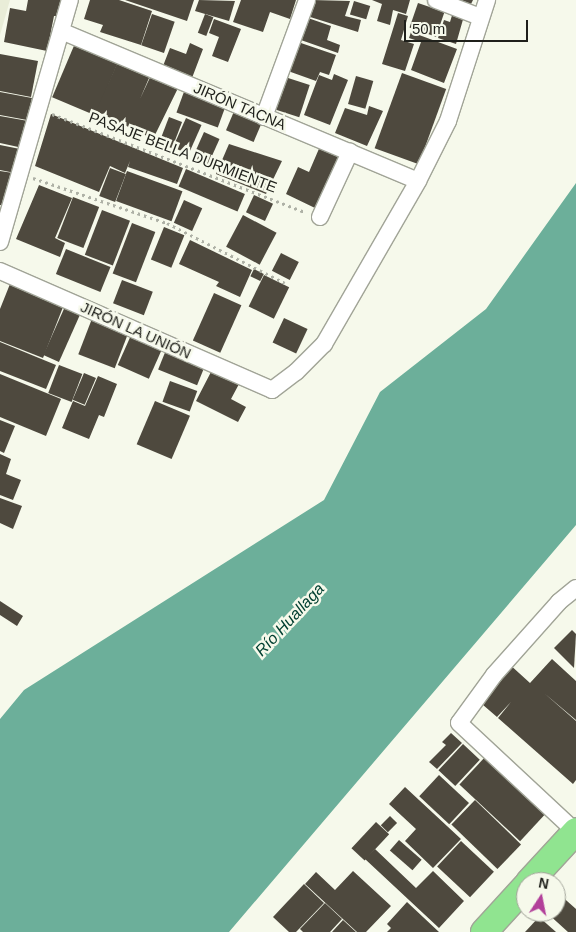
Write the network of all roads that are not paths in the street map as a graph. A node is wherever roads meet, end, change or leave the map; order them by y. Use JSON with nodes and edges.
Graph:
{"nodes":[{"id":1,"x":70,"y":0,"type":"edge"},
{"id":2,"x":307,"y":0,"type":"edge"},
{"id":3,"x":436,"y":0,"type":"edge"},
{"id":4,"x":487,"y":0,"type":"edge"},
{"id":5,"x":480,"y":17,"type":"junction"},
{"id":6,"x":61,"y":31,"type":"junction"},
{"id":7,"x":264,"y":116,"type":"junction"},
{"id":8,"x":350,"y":152,"type":"junction"},
{"id":9,"x":418,"y":181,"type":"junction"},
{"id":10,"x":320,"y":217,"type":"road end"},
{"id":11,"x":0,"y":242,"type":"edge"},
{"id":12,"x":0,"y":271,"type":"edge"},
{"id":13,"x":576,"y":588,"type":"edge"},
{"id":14,"x":576,"y":831,"type":"edge"},
{"id":15,"x":538,"y":872,"type":"edge"},
{"id":16,"x":516,"y":897,"type":"edge"},
{"id":17,"x":484,"y":932,"type":"edge"}],
"edges":[{"from":1,"to":6,"type":"street"},
{"from":2,"to":7,"type":"street"},
{"from":3,"to":5,"type":"street"},
{"from":4,"to":5,"type":"street"},
{"from":5,"to":9,"type":"street"},
{"from":6,"to":7,"type":"street","name":"JIRÓN TACNA"},
{"from":6,"to":11,"type":"street"},
{"from":7,"to":8,"type":"street","name":"JIRÓN TACNA"},
{"from":8,"to":9,"type":"street","name":"JIRÓN TACNA"},
{"from":8,"to":10,"type":"street"},
{"from":9,"to":12,"type":"street","name":"JIRÓN LA UNIÓN"},
{"from":13,"to":14,"type":"street"},
{"from":14,"to":15,"type":"highway"},
{"from":16,"to":17,"type":"highway"}]}
